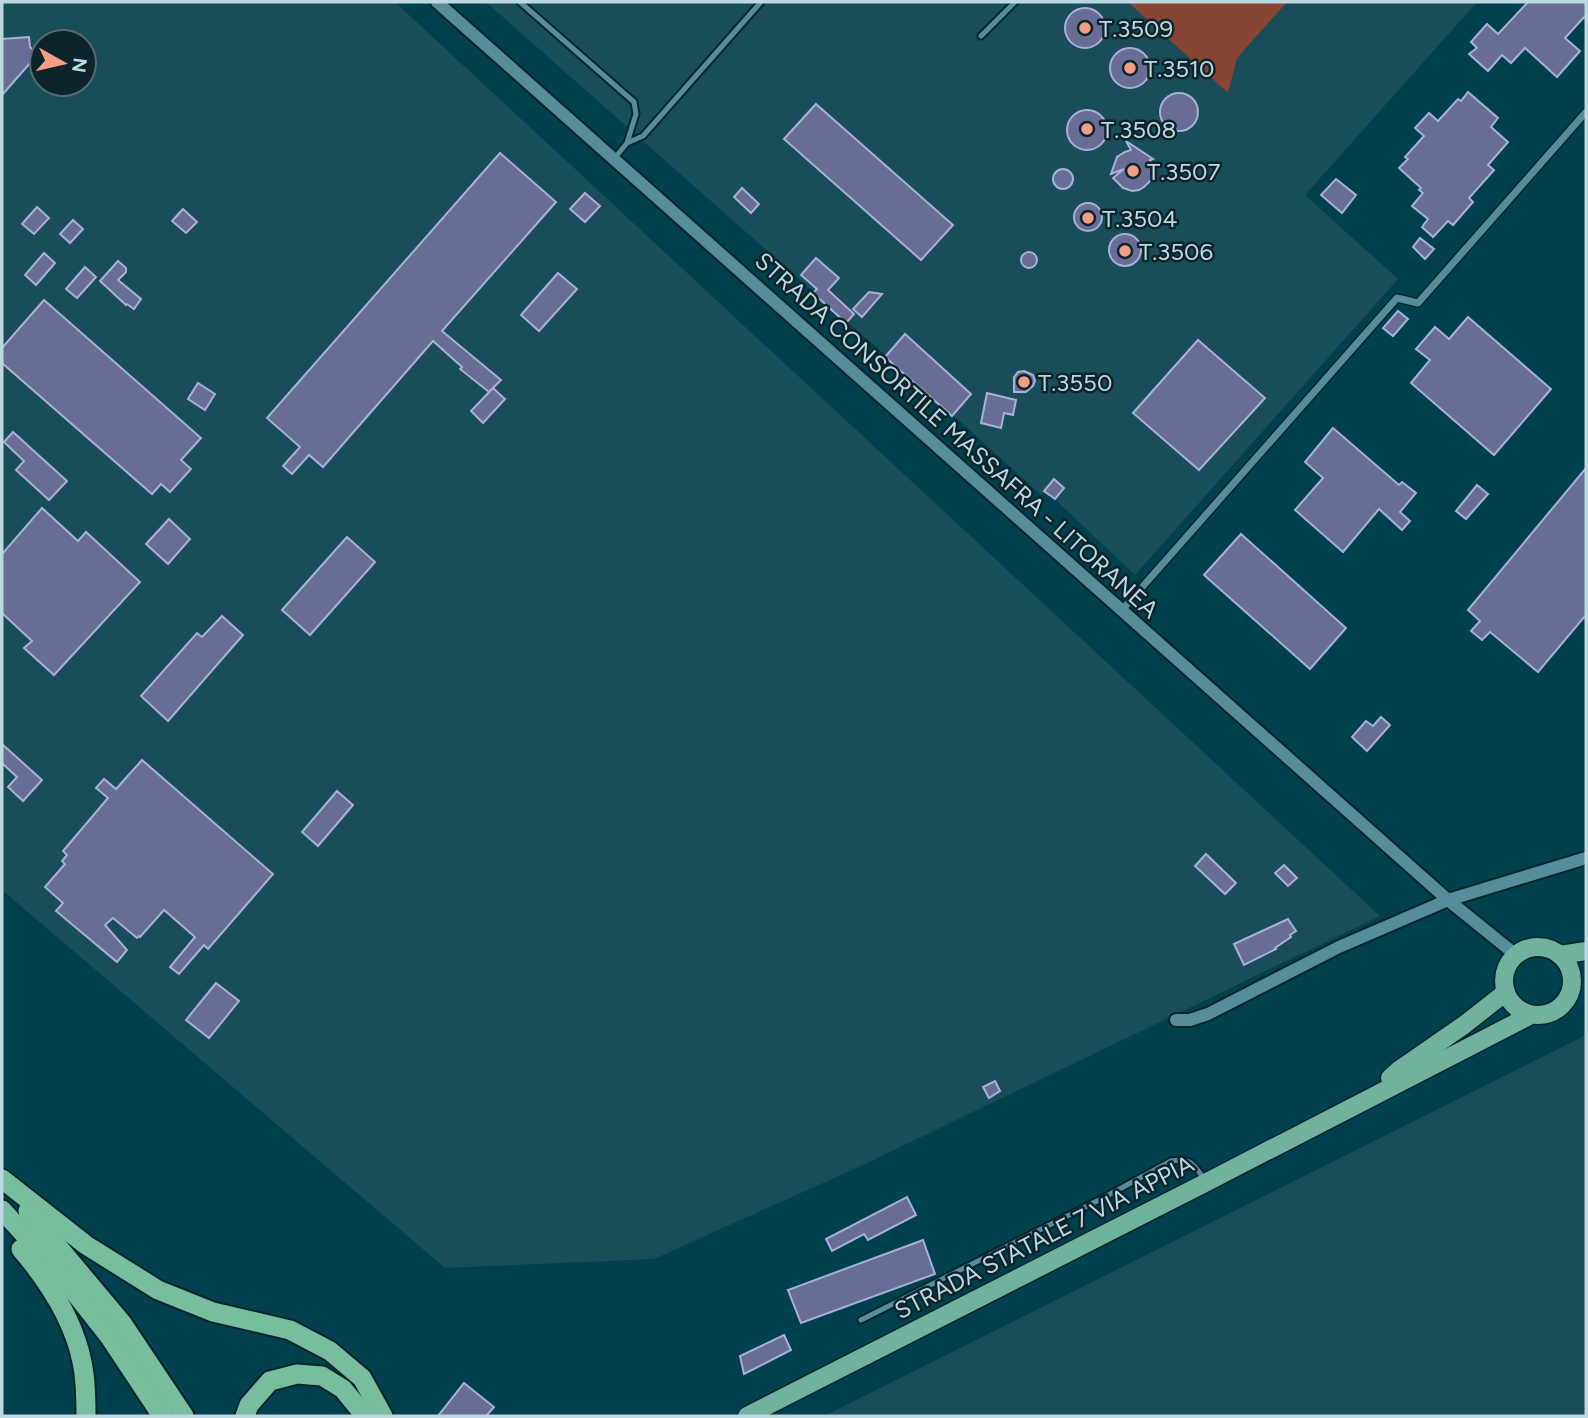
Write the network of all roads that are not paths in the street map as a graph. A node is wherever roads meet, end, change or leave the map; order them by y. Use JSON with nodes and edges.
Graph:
{"nodes":[{"id":1,"x":437,"y":2,"type":"edge"},
{"id":2,"x":520,"y":2,"type":"edge"},
{"id":3,"x":761,"y":2,"type":"edge"},
{"id":4,"x":1016,"y":2,"type":"edge"},
{"id":5,"x":981,"y":36,"type":"dead end"},
{"id":6,"x":1586,"y":112,"type":"edge"},
{"id":7,"x":628,"y":143,"type":"junction"},
{"id":8,"x":614,"y":159,"type":"junction"},
{"id":9,"x":1122,"y":610,"type":"junction"},
{"id":10,"x":1586,"y":858,"type":"edge"},
{"id":11,"x":1448,"y":900,"type":"junction"},
{"id":12,"x":1586,"y":951,"type":"edge"},
{"id":13,"x":1560,"y":955,"type":"junction"},
{"id":14,"x":1516,"y":956,"type":"junction"},
{"id":15,"x":1586,"y":988,"type":"edge"},
{"id":16,"x":1506,"y":992,"type":"junction"},
{"id":17,"x":1567,"y":999,"type":"junction"},
{"id":18,"x":1531,"y":1014,"type":"junction"},
{"id":19,"x":1176,"y":1020,"type":"dead end"},
{"id":20,"x":1363,"y":1101,"type":"junction"},
{"id":21,"x":2,"y":1181,"type":"edge"},
{"id":22,"x":1207,"y":1182,"type":"junction"},
{"id":23,"x":2,"y":1210,"type":"edge"},
{"id":24,"x":2,"y":1227,"type":"edge"},
{"id":25,"x":861,"y":1321,"type":"dead end"},
{"id":26,"x":86,"y":1416,"type":"edge"},
{"id":27,"x":162,"y":1416,"type":"edge"},
{"id":28,"x":184,"y":1416,"type":"edge"},
{"id":29,"x":245,"y":1416,"type":"edge"},
{"id":30,"x":365,"y":1416,"type":"edge"},
{"id":31,"x":383,"y":1416,"type":"edge"},
{"id":32,"x":747,"y":1416,"type":"edge"}],
"edges":[{"from":1,"to":8,"type":"street","name":"STRADA CONSORTILE MASSAFRA - LITORANEA"},
{"from":2,"to":7,"type":"lane"},
{"from":3,"to":7,"type":"lane"},
{"from":4,"to":5,"type":"lane"},
{"from":6,"to":9,"type":"street"},
{"from":7,"to":8,"type":"lane"},
{"from":8,"to":9,"type":"street","name":"STRADA CONSORTILE MASSAFRA - LITORANEA"},
{"from":9,"to":11,"type":"street","name":"STRADA CONSORTILE MASSAFRA - LITORANEA"},
{"from":10,"to":11,"type":"street"},
{"from":11,"to":14,"type":"street","name":"STRADA CONSORTILE MASSAFRA - LITORANEA"},
{"from":11,"to":19,"type":"street"},
{"from":12,"to":13,"type":"main road"},
{"from":13,"to":14,"type":"main road"},
{"from":13,"to":17,"type":"main road"},
{"from":14,"to":16,"type":"main road"},
{"from":15,"to":17,"type":"main road","name":"STRADA STATALE 7 VIA APPIA"},
{"from":16,"to":18,"type":"main road"},
{"from":16,"to":20,"type":"main road","name":"STRADA STATALE 7 VIA APPIA"},
{"from":17,"to":18,"type":"main road","name":"STRADA STATALE 7 VIA APPIA"},
{"from":18,"to":20,"type":"main road","name":"STRADA STATALE 7 VIA APPIA"},
{"from":20,"to":22,"type":"main road","name":"STRADA STATALE 7 VIA APPIA"},
{"from":21,"to":28,"type":"highway"},
{"from":21,"to":31,"type":"highway"},
{"from":22,"to":25,"type":"lane"},
{"from":22,"to":32,"type":"main road","name":"STRADA STATALE 7 VIA APPIA"},
{"from":23,"to":27,"type":"highway"},
{"from":24,"to":26,"type":"highway"},
{"from":29,"to":30,"type":"highway"}]}
